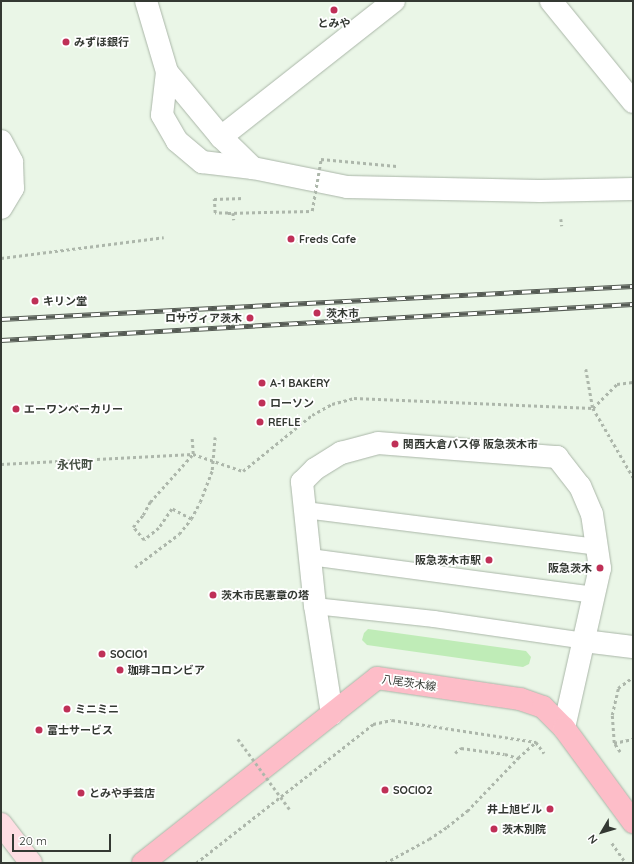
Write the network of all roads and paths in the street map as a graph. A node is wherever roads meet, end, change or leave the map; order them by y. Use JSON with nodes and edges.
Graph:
{"nodes":[{"id":1,"x":146,"y":1,"type":"edge"},
{"id":2,"x":394,"y":1,"type":"edge"},
{"id":3,"x":551,"y":1,"type":"edge"},
{"id":4,"x":167,"y":72,"type":"junction"},
{"id":5,"x":633,"y":102,"type":"edge"},
{"id":6,"x":221,"y":137,"type":"junction"},
{"id":7,"x":1,"y":141,"type":"edge"},
{"id":8,"x":397,"y":166,"type":"dead end"},
{"id":9,"x":253,"y":168,"type":"junction"},
{"id":10,"x":633,"y":189,"type":"edge"},
{"id":11,"x":247,"y":198,"type":"dead end"},
{"id":12,"x":1,"y":208,"type":"edge"},
{"id":13,"x":233,"y":213,"type":"junction"},
{"id":14,"x":234,"y":220,"type":"dead end"},
{"id":15,"x":164,"y":237,"type":"dead end"},
{"id":16,"x":1,"y":258,"type":"edge"},
{"id":17,"x":586,"y":368,"type":"dead end"},
{"id":18,"x":633,"y":382,"type":"edge"},
{"id":19,"x":214,"y":437,"type":"dead end"},
{"id":20,"x":192,"y":438,"type":"dead end"},
{"id":21,"x":192,"y":454,"type":"junction"},
{"id":22,"x":1,"y":464,"type":"edge"},
{"id":23,"x":243,"y":471,"type":"dead end"},
{"id":24,"x":305,"y":510,"type":"junction"},
{"id":25,"x":191,"y":519,"type":"junction"},
{"id":26,"x":597,"y":548,"type":"junction"},
{"id":27,"x":310,"y":557,"type":"junction"},
{"id":28,"x":135,"y":567,"type":"dead end"},
{"id":29,"x":594,"y":595,"type":"junction"},
{"id":30,"x":315,"y":606,"type":"junction"},
{"id":31,"x":584,"y":641,"type":"junction"},
{"id":32,"x":633,"y":648,"type":"edge"},
{"id":33,"x":633,"y":677,"type":"edge"},
{"id":34,"x":332,"y":714,"type":"junction"},
{"id":35,"x":564,"y":728,"type":"junction"},
{"id":36,"x":238,"y":739,"type":"dead end"},
{"id":37,"x":633,"y":739,"type":"edge"},
{"id":38,"x":614,"y":743,"type":"junction"},
{"id":39,"x":455,"y":753,"type":"dead end"},
{"id":40,"x":622,"y":756,"type":"dead end"},
{"id":41,"x":518,"y":758,"type":"junction"},
{"id":42,"x":291,"y":810,"type":"dead end"},
{"id":43,"x":633,"y":822,"type":"edge"},
{"id":44,"x":1,"y":824,"type":"edge"},
{"id":45,"x":31,"y":863,"type":"edge"},
{"id":46,"x":143,"y":863,"type":"edge"},
{"id":47,"x":196,"y":863,"type":"edge"},
{"id":48,"x":384,"y":863,"type":"edge"}],
"edges":[{"from":1,"to":4,"type":"street"},
{"from":2,"to":6,"type":"street"},
{"from":3,"to":5,"type":"street"},
{"from":4,"to":6,"type":"street"},
{"from":4,"to":9,"type":"street"},
{"from":6,"to":9,"type":"street"},
{"from":7,"to":12,"type":"street"},
{"from":8,"to":13,"type":"path","bridge":true},
{"from":9,"to":10,"type":"street"},
{"from":11,"to":13,"type":"path"},
{"from":13,"to":14,"type":"path"},
{"from":15,"to":16,"type":"path"},
{"from":17,"to":18,"type":"path"},
{"from":19,"to":25,"type":"path","bridge":true},
{"from":20,"to":21,"type":"path"},
{"from":21,"to":22,"type":"path"},
{"from":21,"to":23,"type":"path"},
{"from":21,"to":25,"type":"path"},
{"from":24,"to":26,"type":"lane"},
{"from":24,"to":26,"type":"street"},
{"from":24,"to":27,"type":"street"},
{"from":25,"to":28,"type":"path","bridge":true},
{"from":26,"to":29,"type":"street"},
{"from":27,"to":29,"type":"lane"},
{"from":27,"to":30,"type":"street"},
{"from":29,"to":31,"type":"street"},
{"from":30,"to":31,"type":"lane"},
{"from":30,"to":34,"type":"street"},
{"from":31,"to":32,"type":"street"},
{"from":31,"to":35,"type":"street"},
{"from":33,"to":38,"type":"path"},
{"from":34,"to":35,"type":"main road","name":"八尾茨木線"},
{"from":34,"to":46,"type":"main road","name":"八尾茨木線"},
{"from":35,"to":43,"type":"main road","name":"八尾茨木線"},
{"from":36,"to":42,"type":"path","bridge":true},
{"from":37,"to":38,"type":"path"},
{"from":38,"to":40,"type":"path"},
{"from":39,"to":41,"type":"path"},
{"from":41,"to":47,"type":"path"},
{"from":41,"to":48,"type":"path"},
{"from":44,"to":45,"type":"main road"}]}
